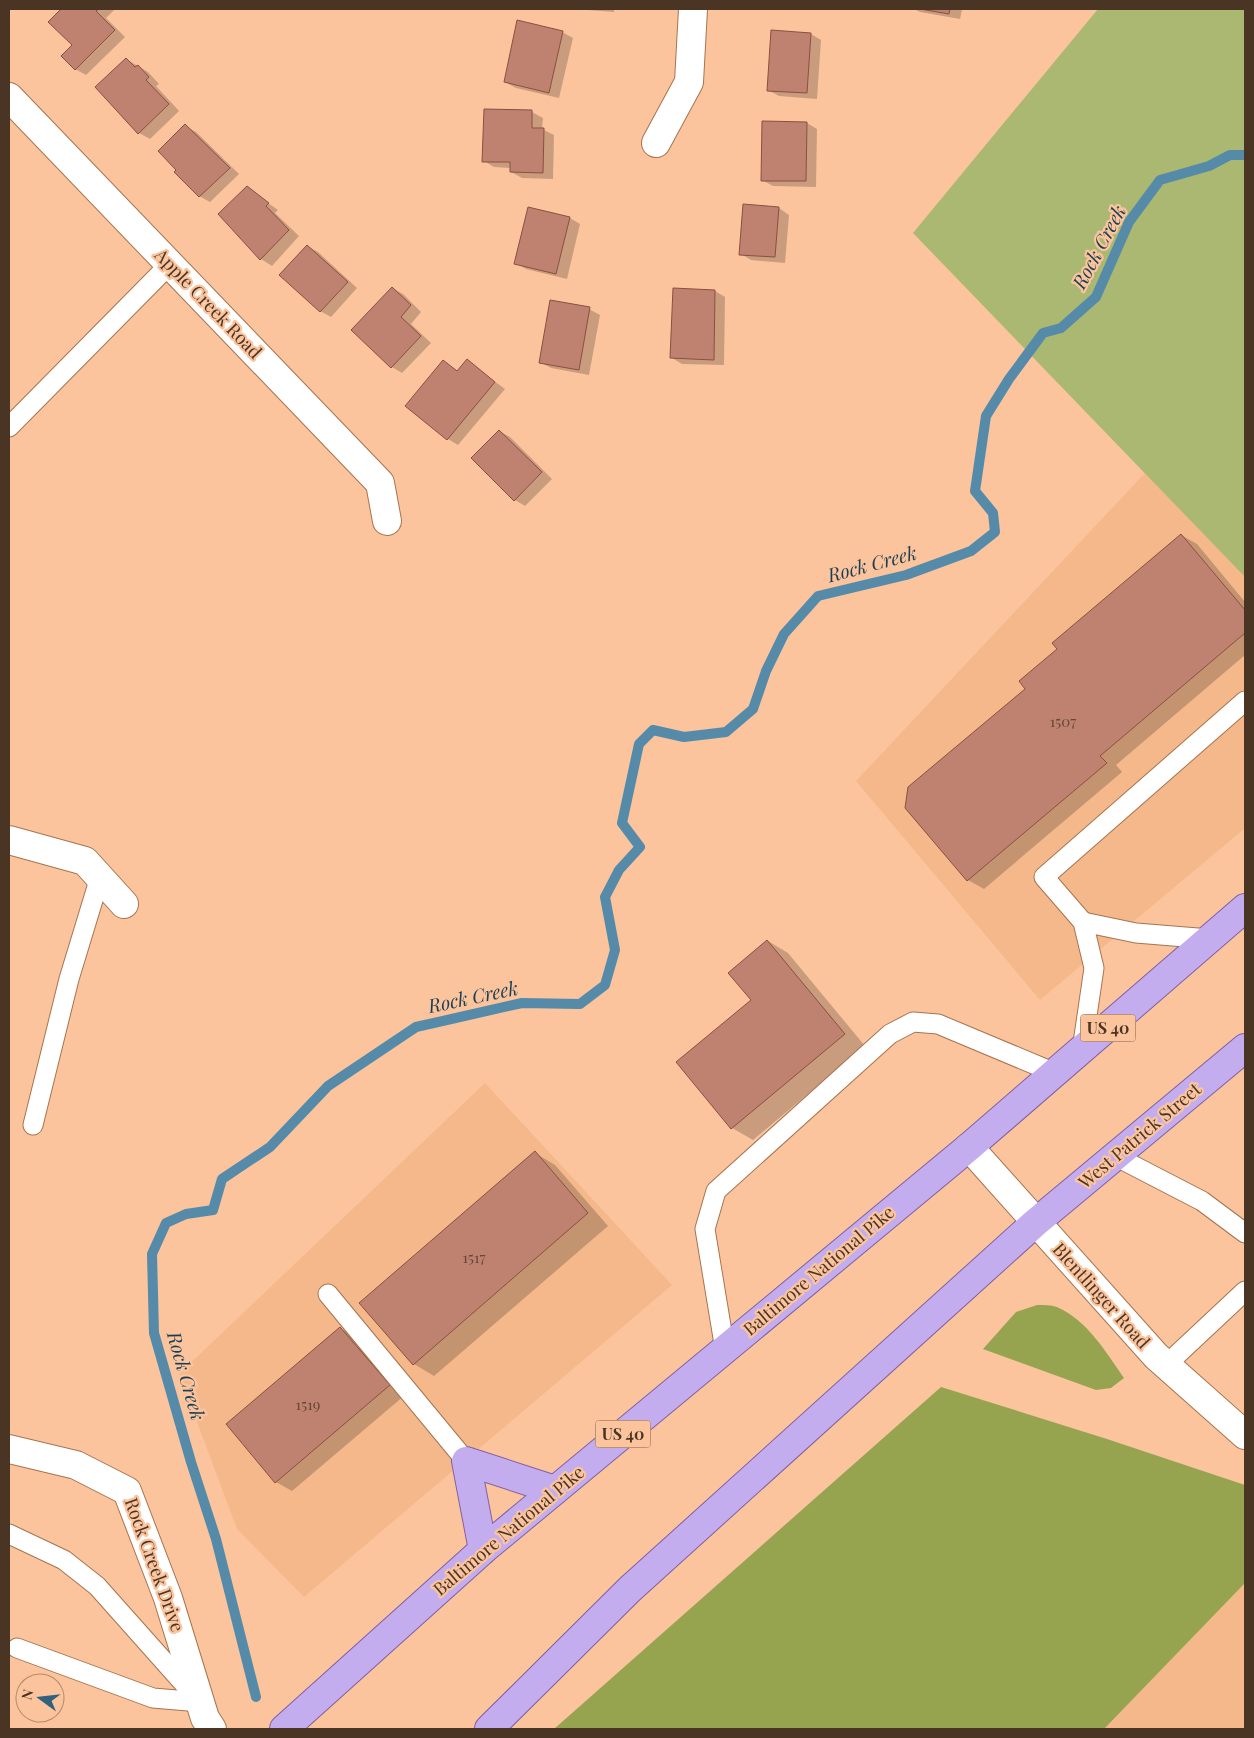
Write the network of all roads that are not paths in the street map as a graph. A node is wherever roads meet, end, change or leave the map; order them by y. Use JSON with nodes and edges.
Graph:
{"nodes":[{"id":1,"x":693,"y":9,"type":"edge"},
{"id":2,"x":9,"y":97,"type":"edge"},
{"id":3,"x":656,"y":143,"type":"dead end"},
{"id":4,"x":170,"y":264,"type":"junction"},
{"id":5,"x":9,"y":427,"type":"edge"},
{"id":6,"x":387,"y":521,"type":"dead end"},
{"id":7,"x":1245,"y":702,"type":"edge"},
{"id":8,"x":9,"y":840,"type":"edge"},
{"id":9,"x":100,"y":877,"type":"junction"},
{"id":10,"x":124,"y":904,"type":"dead end"},
{"id":11,"x":1245,"y":908,"type":"edge"},
{"id":12,"x":1083,"y":922,"type":"junction"},
{"id":13,"x":1210,"y":939,"type":"junction"},
{"id":14,"x":1245,"y":1048,"type":"edge"},
{"id":15,"x":1082,"y":1050,"type":"junction"},
{"id":16,"x":1054,"y":1073,"type":"junction"},
{"id":17,"x":33,"y":1125,"type":"dead end"},
{"id":18,"x":969,"y":1147,"type":"junction"},
{"id":19,"x":1116,"y":1156,"type":"junction"},
{"id":20,"x":1035,"y":1223,"type":"junction"},
{"id":21,"x":1245,"y":1233,"type":"edge"},
{"id":22,"x":1245,"y":1291,"type":"edge"},
{"id":23,"x":328,"y":1294,"type":"dead end"},
{"id":24,"x":725,"y":1350,"type":"junction"},
{"id":25,"x":1166,"y":1365,"type":"junction"},
{"id":26,"x":1245,"y":1435,"type":"edge"},
{"id":27,"x":9,"y":1449,"type":"edge"},
{"id":28,"x":466,"y":1461,"type":"junction"},
{"id":29,"x":555,"y":1490,"type":"junction"},
{"id":30,"x":9,"y":1534,"type":"edge"},
{"id":31,"x":483,"y":1550,"type":"junction"},
{"id":32,"x":17,"y":1648,"type":"dead end"},
{"id":33,"x":200,"y":1702,"type":"junction"},
{"id":34,"x":212,"y":1729,"type":"edge"},
{"id":35,"x":284,"y":1729,"type":"edge"},
{"id":36,"x":489,"y":1729,"type":"edge"}],
"edges":[{"from":1,"to":3,"type":"street"},
{"from":2,"to":4,"type":"street","name":"Apple Creek Road"},
{"from":4,"to":5,"type":"lane"},
{"from":4,"to":6,"type":"street","name":"Apple Creek Road"},
{"from":7,"to":12,"type":"lane"},
{"from":8,"to":9,"type":"street"},
{"from":9,"to":10,"type":"street"},
{"from":9,"to":17,"type":"lane"},
{"from":11,"to":13,"type":"main road","number":"US 40"},
{"from":12,"to":13,"type":"lane"},
{"from":12,"to":15,"type":"lane"},
{"from":13,"to":15,"type":"main road","number":"US 40"},
{"from":14,"to":19,"type":"main road","name":"West Patrick Street"},
{"from":15,"to":16,"type":"main road","number":"US 40"},
{"from":16,"to":18,"type":"main road","number":"US 40"},
{"from":16,"to":24,"type":"lane"},
{"from":18,"to":20,"type":"street","name":"Blentlinger Road"},
{"from":18,"to":24,"type":"main road","name":"Baltimore National Pike","number":"US 40"},
{"from":19,"to":20,"type":"main road","name":"West Patrick Street"},
{"from":19,"to":21,"type":"lane"},
{"from":20,"to":25,"type":"street","name":"Blentlinger Road"},
{"from":20,"to":36,"type":"main road"},
{"from":22,"to":25,"type":"lane"},
{"from":23,"to":28,"type":"lane"},
{"from":24,"to":29,"type":"main road","name":"Baltimore National Pike","number":"US 40"},
{"from":25,"to":26,"type":"street","name":"Blentlinger Road"},
{"from":27,"to":33,"type":"street","name":"Rock Creek Drive"},
{"from":28,"to":29,"type":"main road"},
{"from":28,"to":31,"type":"main road"},
{"from":29,"to":31,"type":"main road","name":"Baltimore National Pike","number":"US 40"},
{"from":30,"to":33,"type":"lane"},
{"from":31,"to":35,"type":"main road","name":"Baltimore National Pike","number":"US 40"},
{"from":32,"to":33,"type":"lane"},
{"from":33,"to":34,"type":"street","name":"Rock Creek Drive"}]}
